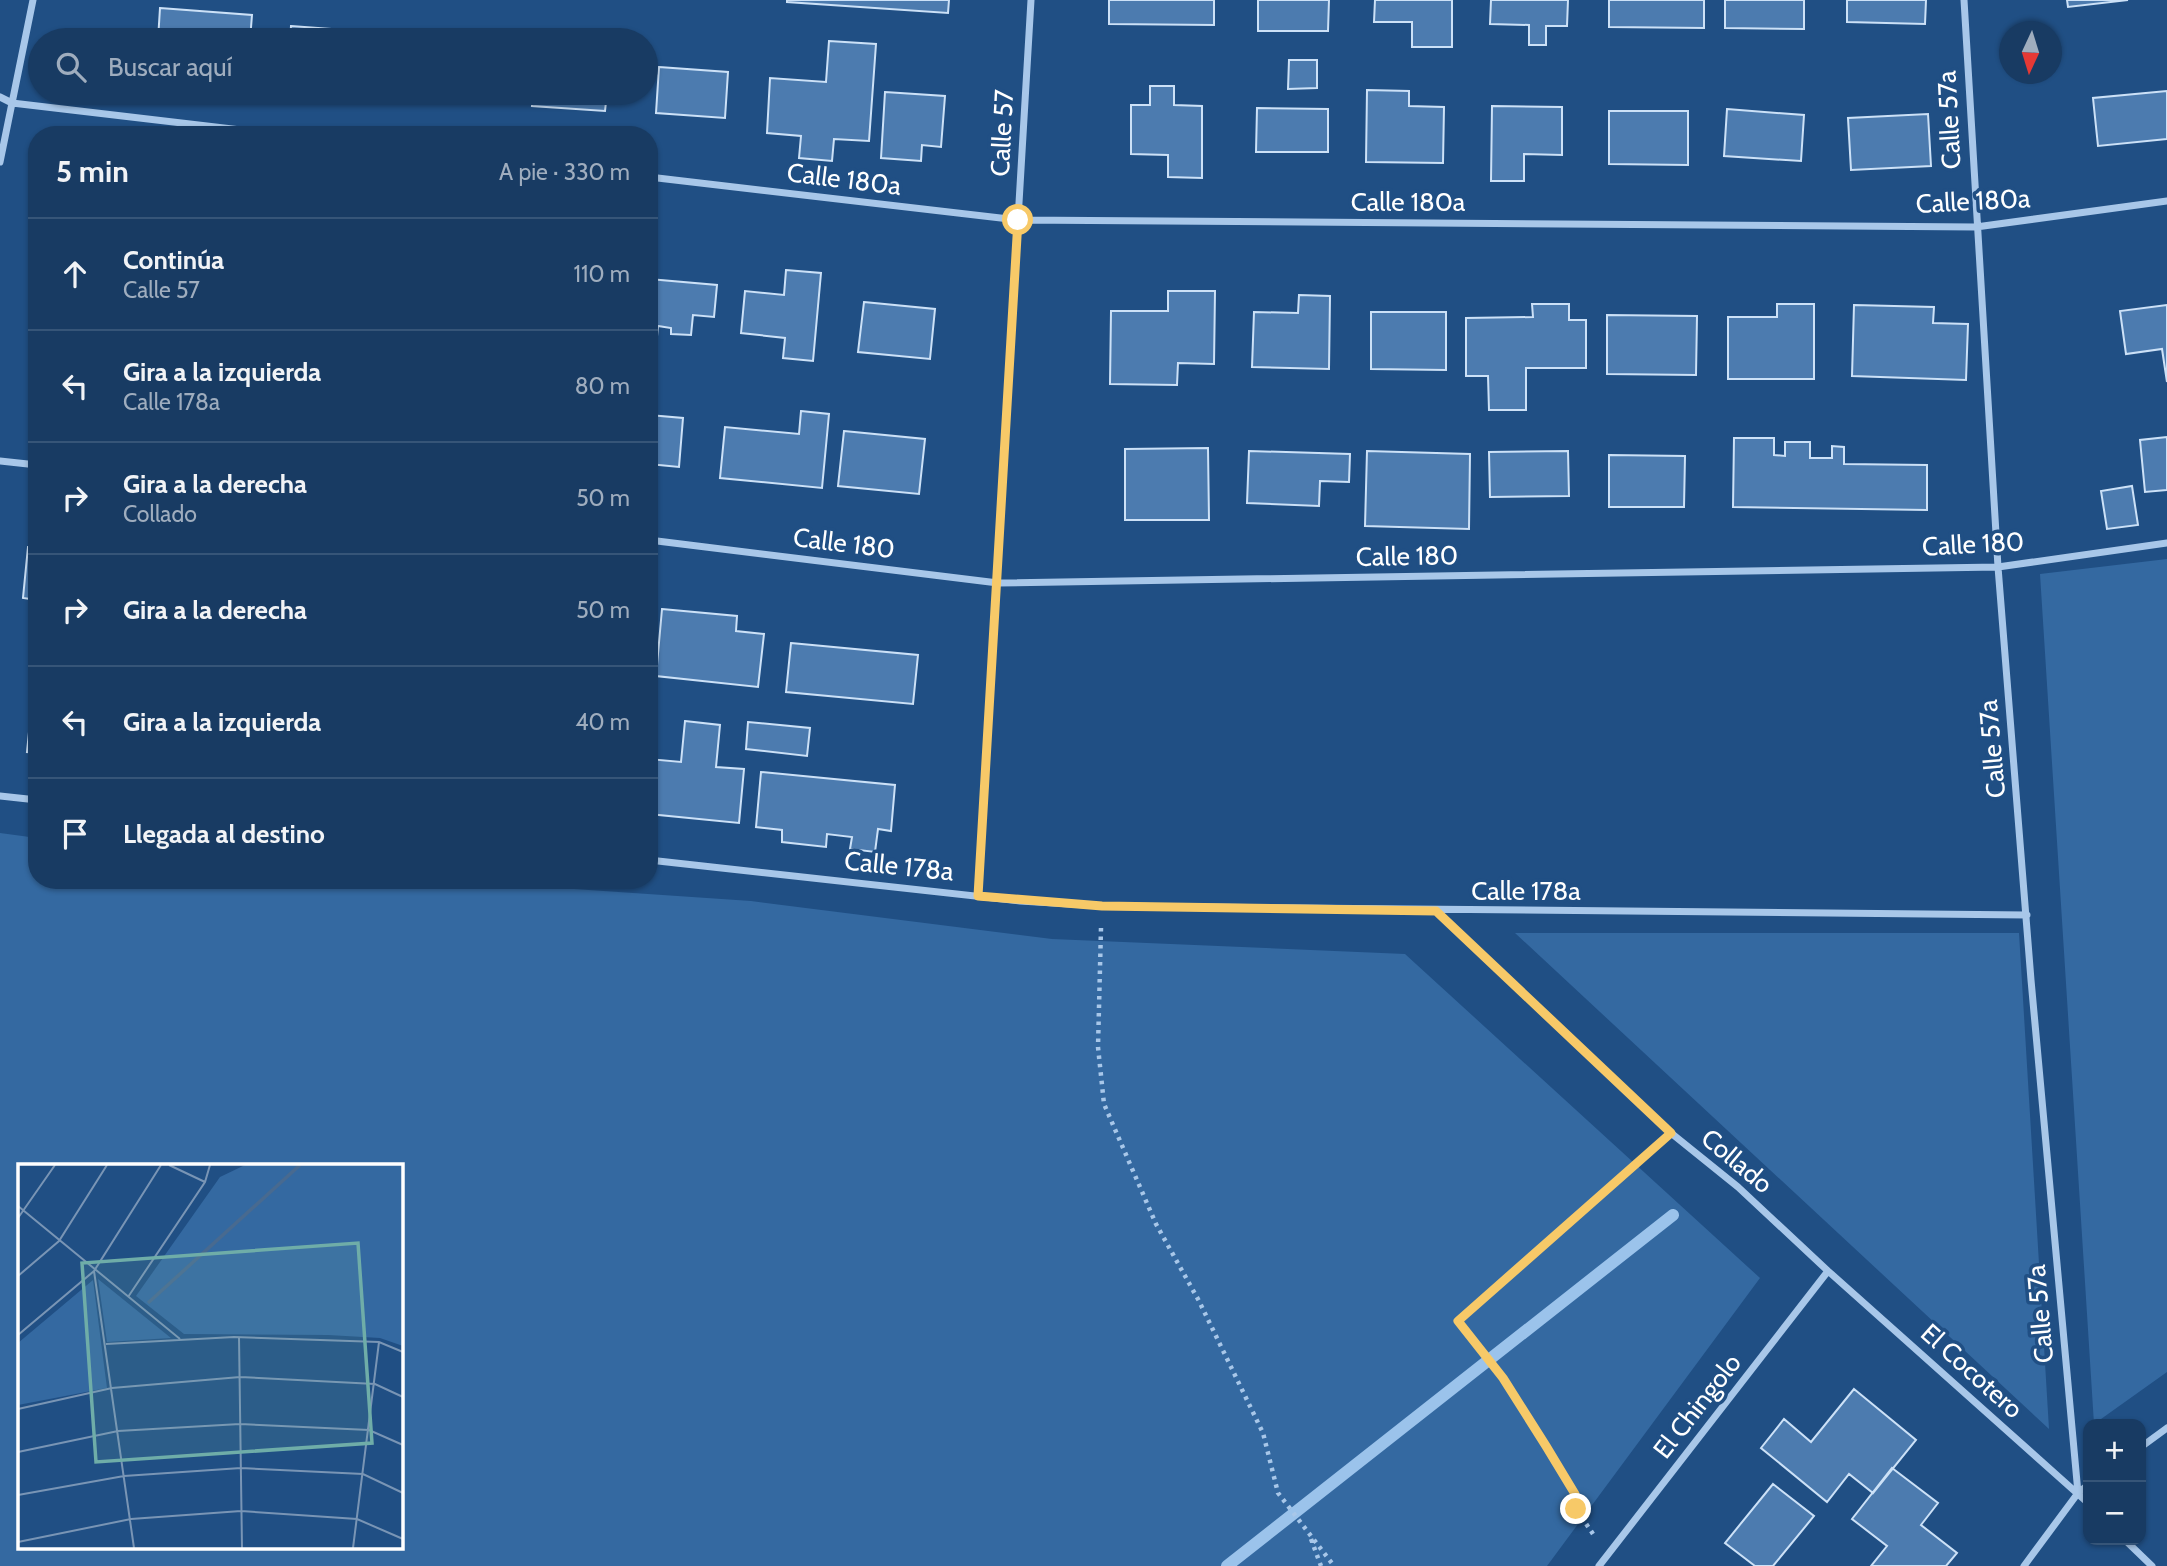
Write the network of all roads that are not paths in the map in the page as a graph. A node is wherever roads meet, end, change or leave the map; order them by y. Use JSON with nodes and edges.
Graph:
{"nodes":[{"id":1,"x":33,"y":0,"type":"edge"},
{"id":2,"x":1031,"y":0,"type":"edge"},
{"id":3,"x":1964,"y":0,"type":"edge"},
{"id":4,"x":0,"y":97,"type":"edge"},
{"id":5,"x":12,"y":103,"type":"junction"},
{"id":6,"x":28,"y":105,"type":"edge"},
{"id":7,"x":29,"y":105,"type":"edge"},
{"id":8,"x":208,"y":126,"type":"edge"},
{"id":9,"x":0,"y":162,"type":"edge"},
{"id":10,"x":658,"y":178,"type":"edge"},
{"id":11,"x":2167,"y":201,"type":"edge"},
{"id":12,"x":1018,"y":220,"type":"junction"},
{"id":13,"x":1976,"y":226,"type":"junction"},
{"id":14,"x":0,"y":461,"type":"edge"},
{"id":15,"x":28,"y":464,"type":"edge"},
{"id":16,"x":658,"y":542,"type":"edge"},
{"id":17,"x":2167,"y":543,"type":"edge"},
{"id":18,"x":1997,"y":567,"type":"junction"},
{"id":19,"x":998,"y":583,"type":"junction"},
{"id":20,"x":0,"y":796,"type":"edge"},
{"id":21,"x":28,"y":799,"type":"edge"},
{"id":22,"x":658,"y":861,"type":"edge"},
{"id":23,"x":978,"y":896,"type":"junction"},
{"id":24,"x":1436,"y":911,"type":"junction"},
{"id":25,"x":2027,"y":915,"type":"junction"},
{"id":26,"x":1828,"y":1271,"type":"junction"},
{"id":27,"x":2167,"y":1428,"type":"edge"},
{"id":28,"x":2146,"y":1443,"type":"edge"},
{"id":29,"x":2083,"y":1489,"type":"edge"},
{"id":30,"x":2078,"y":1493,"type":"junction"},
{"id":31,"x":2083,"y":1498,"type":"edge"},
{"id":32,"x":2131,"y":1545,"type":"edge"},
{"id":33,"x":1599,"y":1566,"type":"edge"},
{"id":34,"x":2024,"y":1566,"type":"edge"},
{"id":35,"x":2152,"y":1566,"type":"edge"}],
"edges":[{"from":1,"to":5,"type":"street"},
{"from":2,"to":12,"type":"street","name":"Calle 57"},
{"from":3,"to":13,"type":"street","name":"Calle 57a"},
{"from":4,"to":5,"type":"street"},
{"from":5,"to":6,"type":"street"},
{"from":5,"to":9,"type":"street"},
{"from":7,"to":8,"type":"street"},
{"from":10,"to":12,"type":"street","name":"Calle 180a"},
{"from":11,"to":13,"type":"street","name":"Calle 180a"},
{"from":12,"to":13,"type":"street","name":"Calle 180a"},
{"from":12,"to":19,"type":"street","name":"Calle 57"},
{"from":13,"to":18,"type":"street","name":"Calle 57a"},
{"from":14,"to":15,"type":"street"},
{"from":16,"to":19,"type":"street","name":"Calle 180"},
{"from":17,"to":18,"type":"street","name":"Calle 180"},
{"from":18,"to":19,"type":"street","name":"Calle 180"},
{"from":18,"to":25,"type":"street","name":"Calle 57a"},
{"from":19,"to":23,"type":"street","name":"Calle 57"},
{"from":20,"to":21,"type":"street"},
{"from":22,"to":23,"type":"street","name":"Calle 178a"},
{"from":23,"to":24,"type":"street","name":"Calle 178a"},
{"from":24,"to":25,"type":"street","name":"Calle 178a"},
{"from":24,"to":26,"type":"street","name":"Collado"},
{"from":25,"to":30,"type":"street","name":"Calle 57a"},
{"from":26,"to":30,"type":"street","name":"El Cocotero"},
{"from":26,"to":33,"type":"street","name":"El Chingolo"},
{"from":27,"to":28,"type":"street"},
{"from":29,"to":30,"type":"street"},
{"from":30,"to":31,"type":"street","name":"El Cocotero"},
{"from":30,"to":34,"type":"street"},
{"from":32,"to":35,"type":"street"}]}
